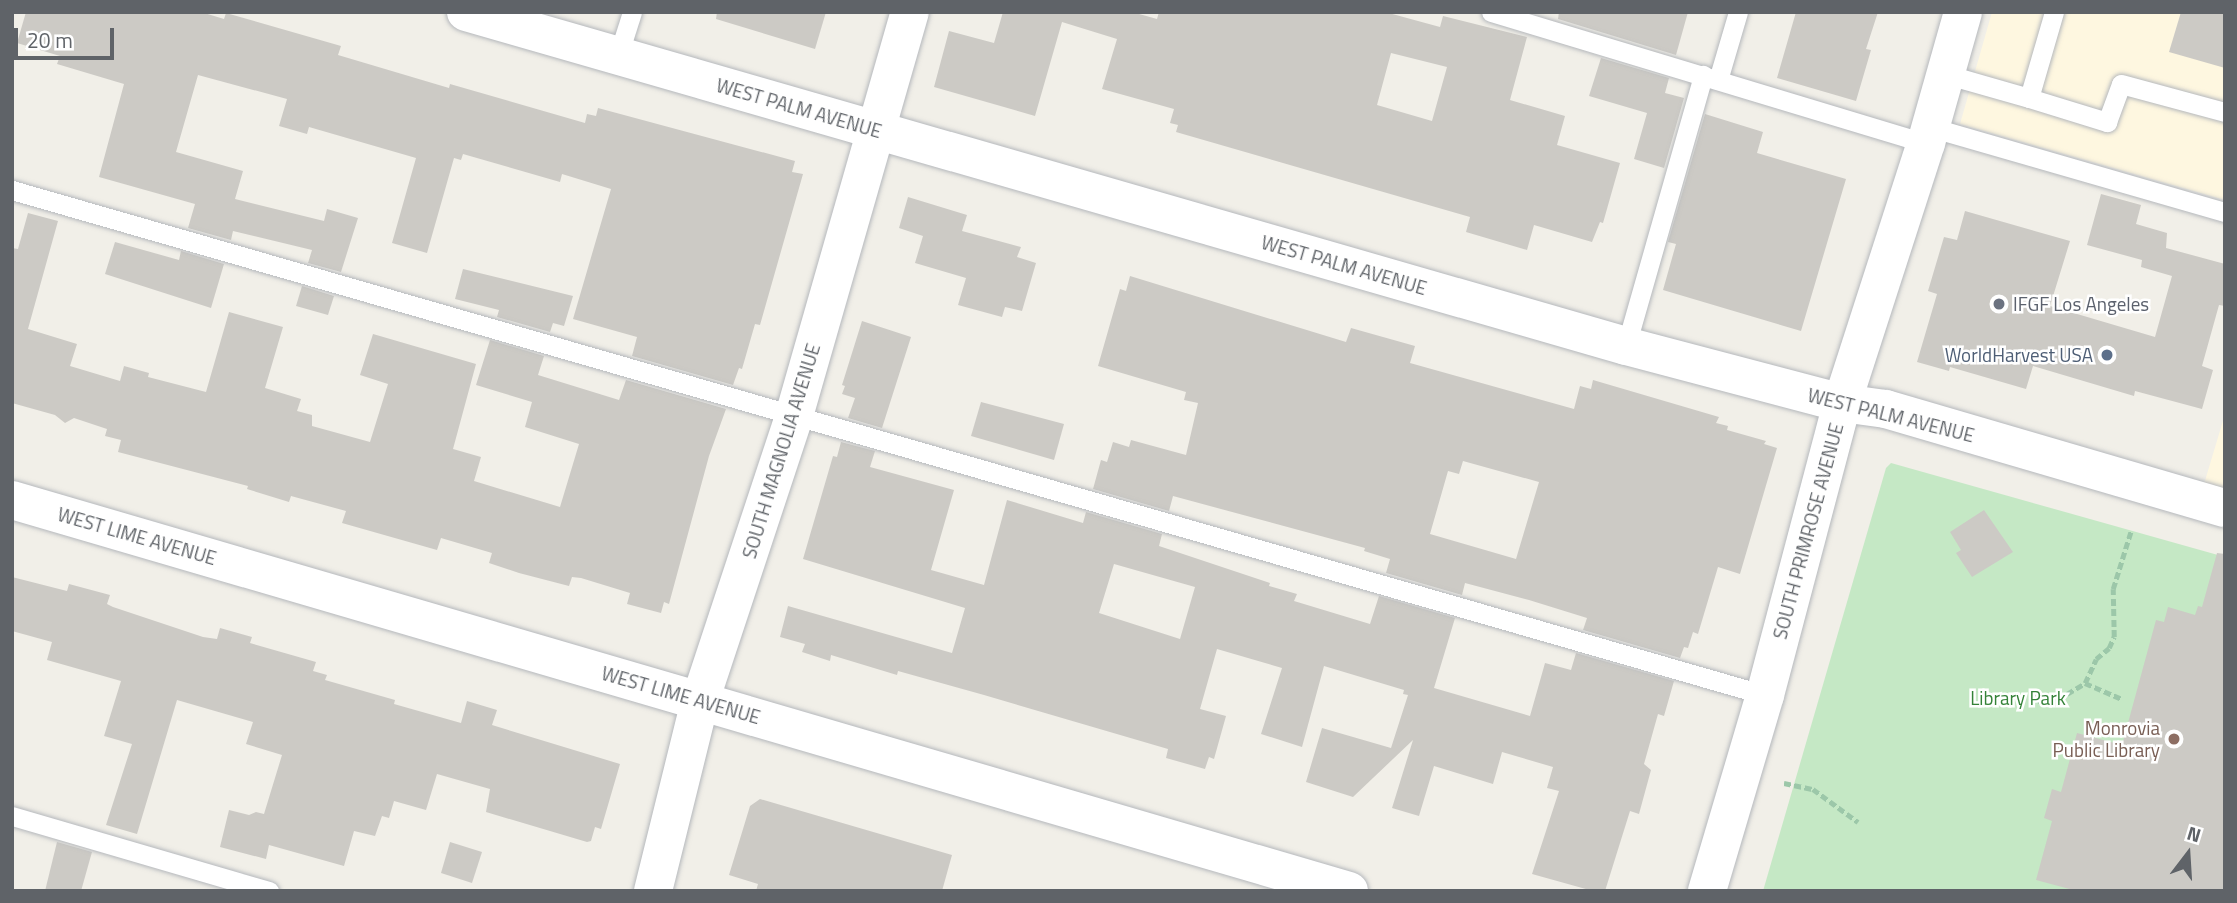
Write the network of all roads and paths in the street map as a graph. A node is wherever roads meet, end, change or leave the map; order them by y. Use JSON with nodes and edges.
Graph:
{"nodes":[{"id":1,"x":466,"y":12,"type":"edge"},
{"id":2,"x":632,"y":12,"type":"edge"},
{"id":3,"x":910,"y":12,"type":"edge"},
{"id":4,"x":1491,"y":12,"type":"edge"},
{"id":5,"x":1738,"y":12,"type":"edge"},
{"id":6,"x":1963,"y":12,"type":"edge"},
{"id":7,"x":2054,"y":12,"type":"edge"},
{"id":8,"x":618,"y":56,"type":"junction"},
{"id":9,"x":1945,"y":74,"type":"junction"},
{"id":10,"x":1710,"y":78,"type":"junction"},
{"id":11,"x":2029,"y":98,"type":"junction"},
{"id":12,"x":2225,"y":112,"type":"edge"},
{"id":13,"x":876,"y":131,"type":"junction"},
{"id":14,"x":1928,"y":135,"type":"junction"},
{"id":15,"x":12,"y":190,"type":"edge"},
{"id":16,"x":2225,"y":212,"type":"edge"},
{"id":17,"x":1626,"y":346,"type":"junction"},
{"id":18,"x":1842,"y":403,"type":"junction"},
{"id":19,"x":794,"y":416,"type":"junction"},
{"id":20,"x":12,"y":500,"type":"edge"},
{"id":21,"x":2224,"y":506,"type":"edge"},
{"id":22,"x":2131,"y":531,"type":"dead end"},
{"id":23,"x":2085,"y":682,"type":"junction"},
{"id":24,"x":1765,"y":695,"type":"junction"},
{"id":25,"x":2122,"y":699,"type":"dead end"},
{"id":26,"x":700,"y":701,"type":"junction"},
{"id":27,"x":2038,"y":702,"type":"dead end"},
{"id":28,"x":1784,"y":783,"type":"dead end"},
{"id":29,"x":12,"y":816,"type":"edge"},
{"id":30,"x":1858,"y":822,"type":"dead end"},
{"id":31,"x":269,"y":891,"type":"edge"},
{"id":32,"x":653,"y":891,"type":"edge"},
{"id":33,"x":1349,"y":891,"type":"edge"},
{"id":34,"x":1707,"y":891,"type":"edge"}],
"edges":[{"from":1,"to":8,"type":"street","name":"WEST PALM AVENUE"},
{"from":2,"to":8,"type":"lane"},
{"from":3,"to":13,"type":"street","name":"SOUTH MAGNOLIA AVENUE"},
{"from":4,"to":10,"type":"lane"},
{"from":5,"to":10,"type":"lane"},
{"from":6,"to":9,"type":"street","name":"SOUTH PRIMROSE AVENUE"},
{"from":7,"to":11,"type":"lane"},
{"from":8,"to":13,"type":"street","name":"WEST PALM AVENUE"},
{"from":9,"to":11,"type":"lane"},
{"from":9,"to":14,"type":"street","name":"SOUTH PRIMROSE AVENUE"},
{"from":10,"to":14,"type":"lane"},
{"from":10,"to":17,"type":"lane"},
{"from":11,"to":12,"type":"lane"},
{"from":13,"to":17,"type":"street","name":"WEST PALM AVENUE"},
{"from":13,"to":19,"type":"street","name":"SOUTH MAGNOLIA AVENUE"},
{"from":14,"to":16,"type":"lane"},
{"from":14,"to":18,"type":"street","name":"SOUTH PRIMROSE AVENUE"},
{"from":15,"to":19,"type":"lane"},
{"from":17,"to":18,"type":"street","name":"WEST PALM AVENUE"},
{"from":18,"to":21,"type":"street","name":"WEST PALM AVENUE"},
{"from":18,"to":24,"type":"street","name":"SOUTH PRIMROSE AVENUE"},
{"from":19,"to":24,"type":"lane"},
{"from":19,"to":26,"type":"street","name":"SOUTH MAGNOLIA AVENUE"},
{"from":20,"to":26,"type":"street","name":"WEST LIME AVENUE"},
{"from":22,"to":23,"type":"path"},
{"from":23,"to":25,"type":"path"},
{"from":23,"to":27,"type":"path"},
{"from":24,"to":34,"type":"street","name":"SOUTH PRIMROSE AVENUE"},
{"from":26,"to":32,"type":"street","name":"SOUTH MAGNOLIA AVENUE"},
{"from":26,"to":33,"type":"street","name":"WEST LIME AVENUE"},
{"from":28,"to":30,"type":"path"},
{"from":29,"to":31,"type":"lane"}]}
